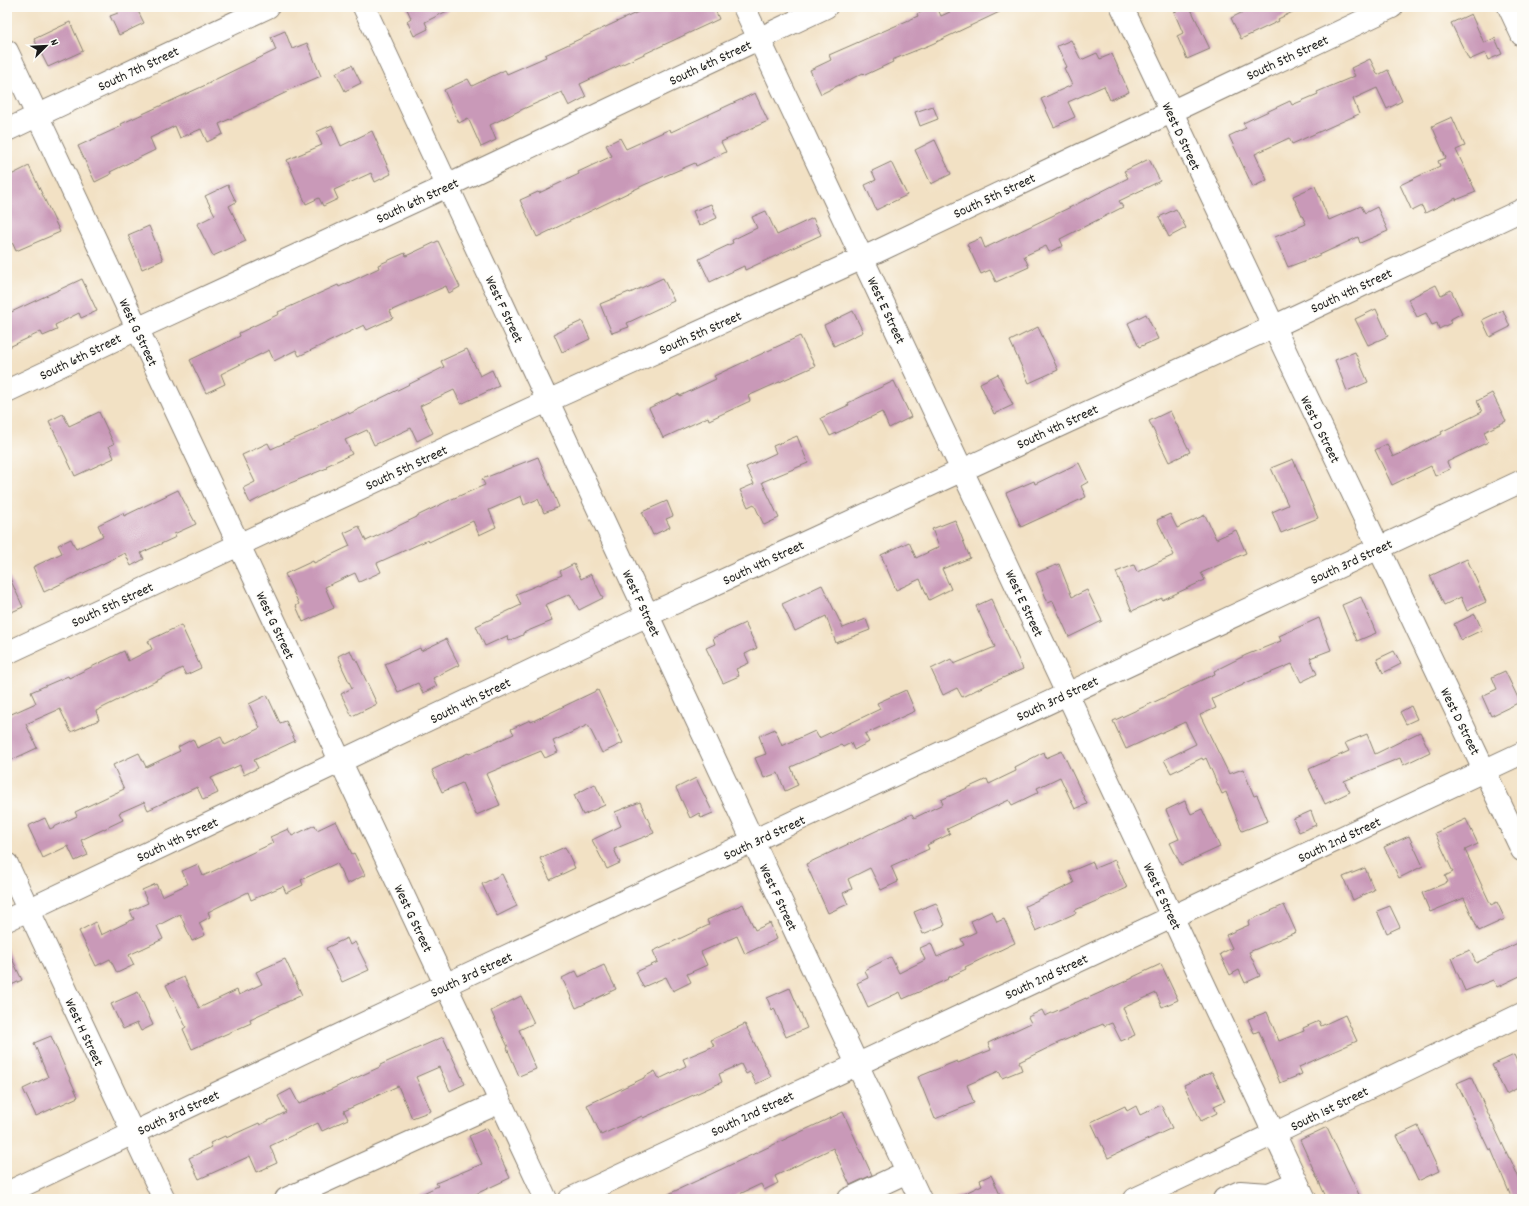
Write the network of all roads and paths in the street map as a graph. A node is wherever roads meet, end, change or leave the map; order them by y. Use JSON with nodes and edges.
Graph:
{"nodes":[{"id":1,"x":268,"y":7,"type":"edge"},
{"id":2,"x":364,"y":7,"type":"edge"},
{"id":3,"x":744,"y":7,"type":"edge"},
{"id":4,"x":826,"y":7,"type":"edge"},
{"id":5,"x":1122,"y":7,"type":"edge"},
{"id":6,"x":1392,"y":7,"type":"edge"},
{"id":7,"x":1509,"y":7,"type":"edge"},
{"id":8,"x":1522,"y":35,"type":"edge"},
{"id":9,"x":759,"y":39,"type":"junction"},
{"id":10,"x":7,"y":51,"type":"edge"},
{"id":11,"x":1171,"y":111,"type":"junction"},
{"id":12,"x":37,"y":115,"type":"junction"},
{"id":13,"x":7,"y":130,"type":"edge"},
{"id":14,"x":447,"y":186,"type":"junction"},
{"id":15,"x":1522,"y":210,"type":"edge"},
{"id":16,"x":862,"y":258,"type":"junction"},
{"id":17,"x":1273,"y":327,"type":"junction"},
{"id":18,"x":137,"y":329,"type":"junction"},
{"id":19,"x":7,"y":391,"type":"edge"},
{"id":20,"x":548,"y":401,"type":"junction"},
{"id":21,"x":962,"y":470,"type":"junction"},
{"id":22,"x":1522,"y":481,"type":"edge"},
{"id":23,"x":238,"y":544,"type":"junction"},
{"id":24,"x":1378,"y":548,"type":"junction"},
{"id":25,"x":648,"y":615,"type":"junction"},
{"id":26,"x":7,"y":653,"type":"edge"},
{"id":27,"x":1067,"y":693,"type":"junction"},
{"id":28,"x":1522,"y":753,"type":"edge"},
{"id":29,"x":341,"y":762,"type":"junction"},
{"id":30,"x":1485,"y":771,"type":"junction"},
{"id":31,"x":754,"y":842,"type":"junction"},
{"id":32,"x":1522,"y":850,"type":"edge"},
{"id":33,"x":7,"y":864,"type":"edge"},
{"id":34,"x":28,"y":910,"type":"junction"},
{"id":35,"x":1172,"y":917,"type":"junction"},
{"id":36,"x":7,"y":920,"type":"edge"},
{"id":37,"x":445,"y":985,"type":"junction"},
{"id":38,"x":1522,"y":1014,"type":"edge"},
{"id":39,"x":857,"y":1064,"type":"junction"},
{"id":40,"x":500,"y":1102,"type":"junction"},
{"id":41,"x":133,"y":1134,"type":"junction"},
{"id":42,"x":1275,"y":1134,"type":"junction"},
{"id":43,"x":907,"y":1172,"type":"junction"},
{"id":44,"x":1301,"y":1190,"type":"edge"},
{"id":45,"x":7,"y":1193,"type":"edge"},
{"id":46,"x":164,"y":1199,"type":"edge"},
{"id":47,"x":286,"y":1199,"type":"edge"},
{"id":48,"x":546,"y":1199,"type":"edge"},
{"id":49,"x":570,"y":1199,"type":"edge"},
{"id":50,"x":849,"y":1199,"type":"edge"},
{"id":51,"x":920,"y":1199,"type":"edge"},
{"id":52,"x":1135,"y":1199,"type":"edge"},
{"id":53,"x":1224,"y":1199,"type":"edge"}],
"edges":[{"from":1,"to":12,"type":"street","name":"South 7th Street"},
{"from":2,"to":14,"type":"street","name":"West F Street"},
{"from":3,"to":9,"type":"street","name":"West E Street"},
{"from":4,"to":9,"type":"street","name":"South 6th Street"},
{"from":5,"to":11,"type":"street","name":"West D Street"},
{"from":6,"to":11,"type":"street","name":"South 5th Street"},
{"from":7,"to":8,"type":"street"},
{"from":9,"to":14,"type":"street","name":"South 6th Street"},
{"from":9,"to":16,"type":"street","name":"West E Street"},
{"from":10,"to":12,"type":"street","name":"West G Street"},
{"from":11,"to":16,"type":"street","name":"South 5th Street"},
{"from":11,"to":17,"type":"street","name":"West D Street"},
{"from":12,"to":13,"type":"street","name":"South 7th Street"},
{"from":12,"to":18,"type":"street","name":"West G Street"},
{"from":14,"to":18,"type":"street","name":"South 6th Street"},
{"from":14,"to":20,"type":"street","name":"West F Street"},
{"from":15,"to":17,"type":"street","name":"South 4th Street"},
{"from":16,"to":20,"type":"street","name":"South 5th Street"},
{"from":16,"to":21,"type":"street","name":"West E Street"},
{"from":17,"to":21,"type":"street","name":"South 4th Street"},
{"from":17,"to":24,"type":"street","name":"West D Street"},
{"from":18,"to":19,"type":"street","name":"South 6th Street"},
{"from":18,"to":23,"type":"street","name":"West G Street"},
{"from":20,"to":23,"type":"street","name":"South 5th Street"},
{"from":20,"to":25,"type":"street","name":"West F Street"},
{"from":21,"to":25,"type":"street","name":"South 4th Street"},
{"from":21,"to":27,"type":"street","name":"West E Street"},
{"from":22,"to":24,"type":"street","name":"South 3rd Street"},
{"from":23,"to":26,"type":"street","name":"South 5th Street"},
{"from":23,"to":29,"type":"street","name":"West G Street"},
{"from":24,"to":27,"type":"street","name":"South 3rd Street"},
{"from":24,"to":30,"type":"street","name":"West D Street"},
{"from":25,"to":29,"type":"street","name":"South 4th Street"},
{"from":25,"to":31,"type":"street","name":"West F Street"},
{"from":27,"to":31,"type":"street","name":"South 3rd Street"},
{"from":27,"to":35,"type":"street","name":"West E Street"},
{"from":28,"to":30,"type":"street","name":"South 2nd Street"},
{"from":29,"to":34,"type":"street","name":"South 4th Street"},
{"from":29,"to":37,"type":"street","name":"West G Street"},
{"from":30,"to":32,"type":"street","name":"West D Street"},
{"from":30,"to":35,"type":"street","name":"South 2nd Street"},
{"from":31,"to":37,"type":"street","name":"South 3rd Street"},
{"from":31,"to":39,"type":"street","name":"West F Street"},
{"from":33,"to":34,"type":"street","name":"West H Street"},
{"from":34,"to":36,"type":"street","name":"South 4th Street"},
{"from":34,"to":41,"type":"street","name":"West H Street"},
{"from":35,"to":39,"type":"street","name":"South 2nd Street"},
{"from":35,"to":42,"type":"street","name":"West E Street"},
{"from":37,"to":40,"type":"street","name":"West G Street"},
{"from":37,"to":41,"type":"street","name":"South 3rd Street"},
{"from":38,"to":42,"type":"street","name":"South 1st Street"},
{"from":39,"to":43,"type":"street","name":"West F Street"},
{"from":39,"to":49,"type":"street","name":"South 2nd Street"},
{"from":40,"to":47,"type":"street"},
{"from":40,"to":48,"type":"street","name":"West G Street"},
{"from":41,"to":45,"type":"street","name":"South 3rd Street"},
{"from":41,"to":46,"type":"street","name":"West H Street"},
{"from":42,"to":44,"type":"street","name":"West E Street"},
{"from":42,"to":52,"type":"street","name":"South 1st Street"},
{"from":43,"to":50,"type":"street"},
{"from":43,"to":51,"type":"street","name":"West F Street"},
{"from":44,"to":53,"type":"street"}]}
